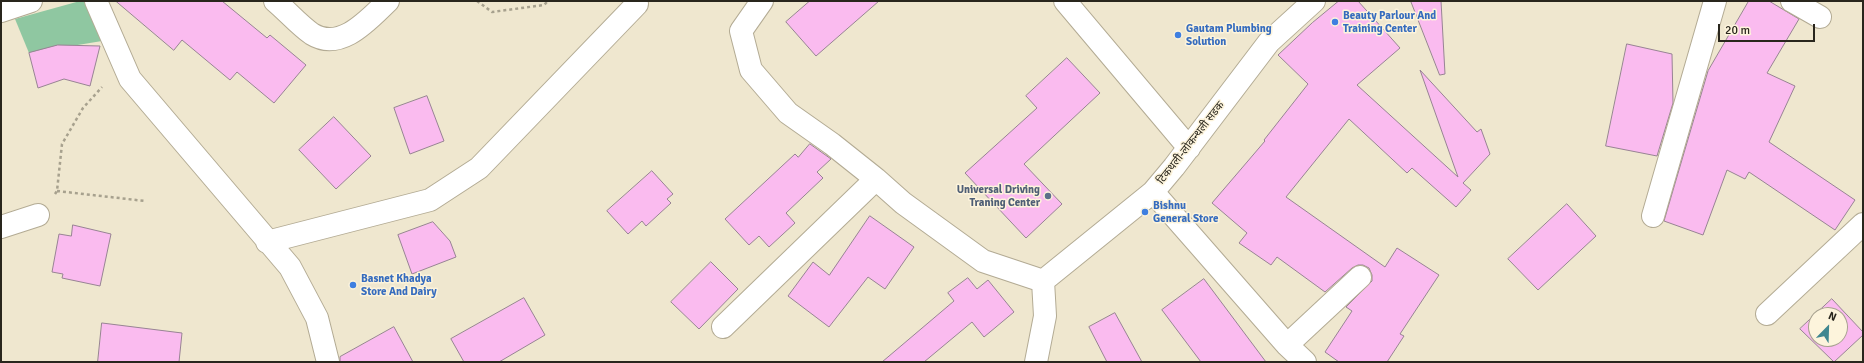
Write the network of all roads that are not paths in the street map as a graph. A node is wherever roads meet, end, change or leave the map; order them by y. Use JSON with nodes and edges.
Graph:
{"nodes":[{"id":1,"x":31,"y":1,"type":"edge"},
{"id":2,"x":96,"y":1,"type":"edge"},
{"id":3,"x":275,"y":1,"type":"edge"},
{"id":4,"x":388,"y":1,"type":"edge"},
{"id":5,"x":762,"y":1,"type":"edge"},
{"id":6,"x":1065,"y":1,"type":"edge"},
{"id":7,"x":1314,"y":1,"type":"edge"},
{"id":8,"x":1715,"y":1,"type":"edge"},
{"id":9,"x":1792,"y":1,"type":"edge"},
{"id":10,"x":637,"y":4,"type":"dead end"},
{"id":11,"x":1,"y":11,"type":"edge"},
{"id":12,"x":1820,"y":17,"type":"dead end"},
{"id":13,"x":1189,"y":148,"type":"junction"},
{"id":14,"x":876,"y":179,"type":"junction"},
{"id":15,"x":1152,"y":192,"type":"junction"},
{"id":16,"x":38,"y":215,"type":"road end"},
{"id":17,"x":1653,"y":216,"type":"dead end"},
{"id":18,"x":1863,"y":224,"type":"edge"},
{"id":19,"x":1,"y":227,"type":"edge"},
{"id":20,"x":267,"y":242,"type":"junction"},
{"id":21,"x":1360,"y":277,"type":"dead end"},
{"id":22,"x":1043,"y":282,"type":"junction"},
{"id":23,"x":1767,"y":314,"type":"dead end"},
{"id":24,"x":723,"y":327,"type":"dead end"},
{"id":25,"x":1287,"y":345,"type":"junction"},
{"id":26,"x":328,"y":362,"type":"edge"},
{"id":27,"x":1036,"y":362,"type":"edge"},
{"id":28,"x":1305,"y":362,"type":"edge"}],
"edges":[{"from":1,"to":11,"type":"street"},
{"from":2,"to":20,"type":"street"},
{"from":3,"to":4,"type":"street"},
{"from":5,"to":14,"type":"street"},
{"from":6,"to":13,"type":"street"},
{"from":7,"to":13,"type":"street","name":"टिकथली-लोकन्थली सडक"},
{"from":8,"to":17,"type":"street"},
{"from":9,"to":12,"type":"street"},
{"from":10,"to":20,"type":"street"},
{"from":13,"to":15,"type":"street","name":"टिकथली-लोकन्थली सडक"},
{"from":14,"to":22,"type":"street"},
{"from":14,"to":24,"type":"street"},
{"from":15,"to":22,"type":"street","name":"टिकथली-लोकन्थली सडक"},
{"from":15,"to":25,"type":"street"},
{"from":16,"to":19,"type":"street"},
{"from":18,"to":23,"type":"street"},
{"from":20,"to":26,"type":"street"},
{"from":21,"to":25,"type":"street"},
{"from":22,"to":27,"type":"street"},
{"from":25,"to":28,"type":"street"}]}
